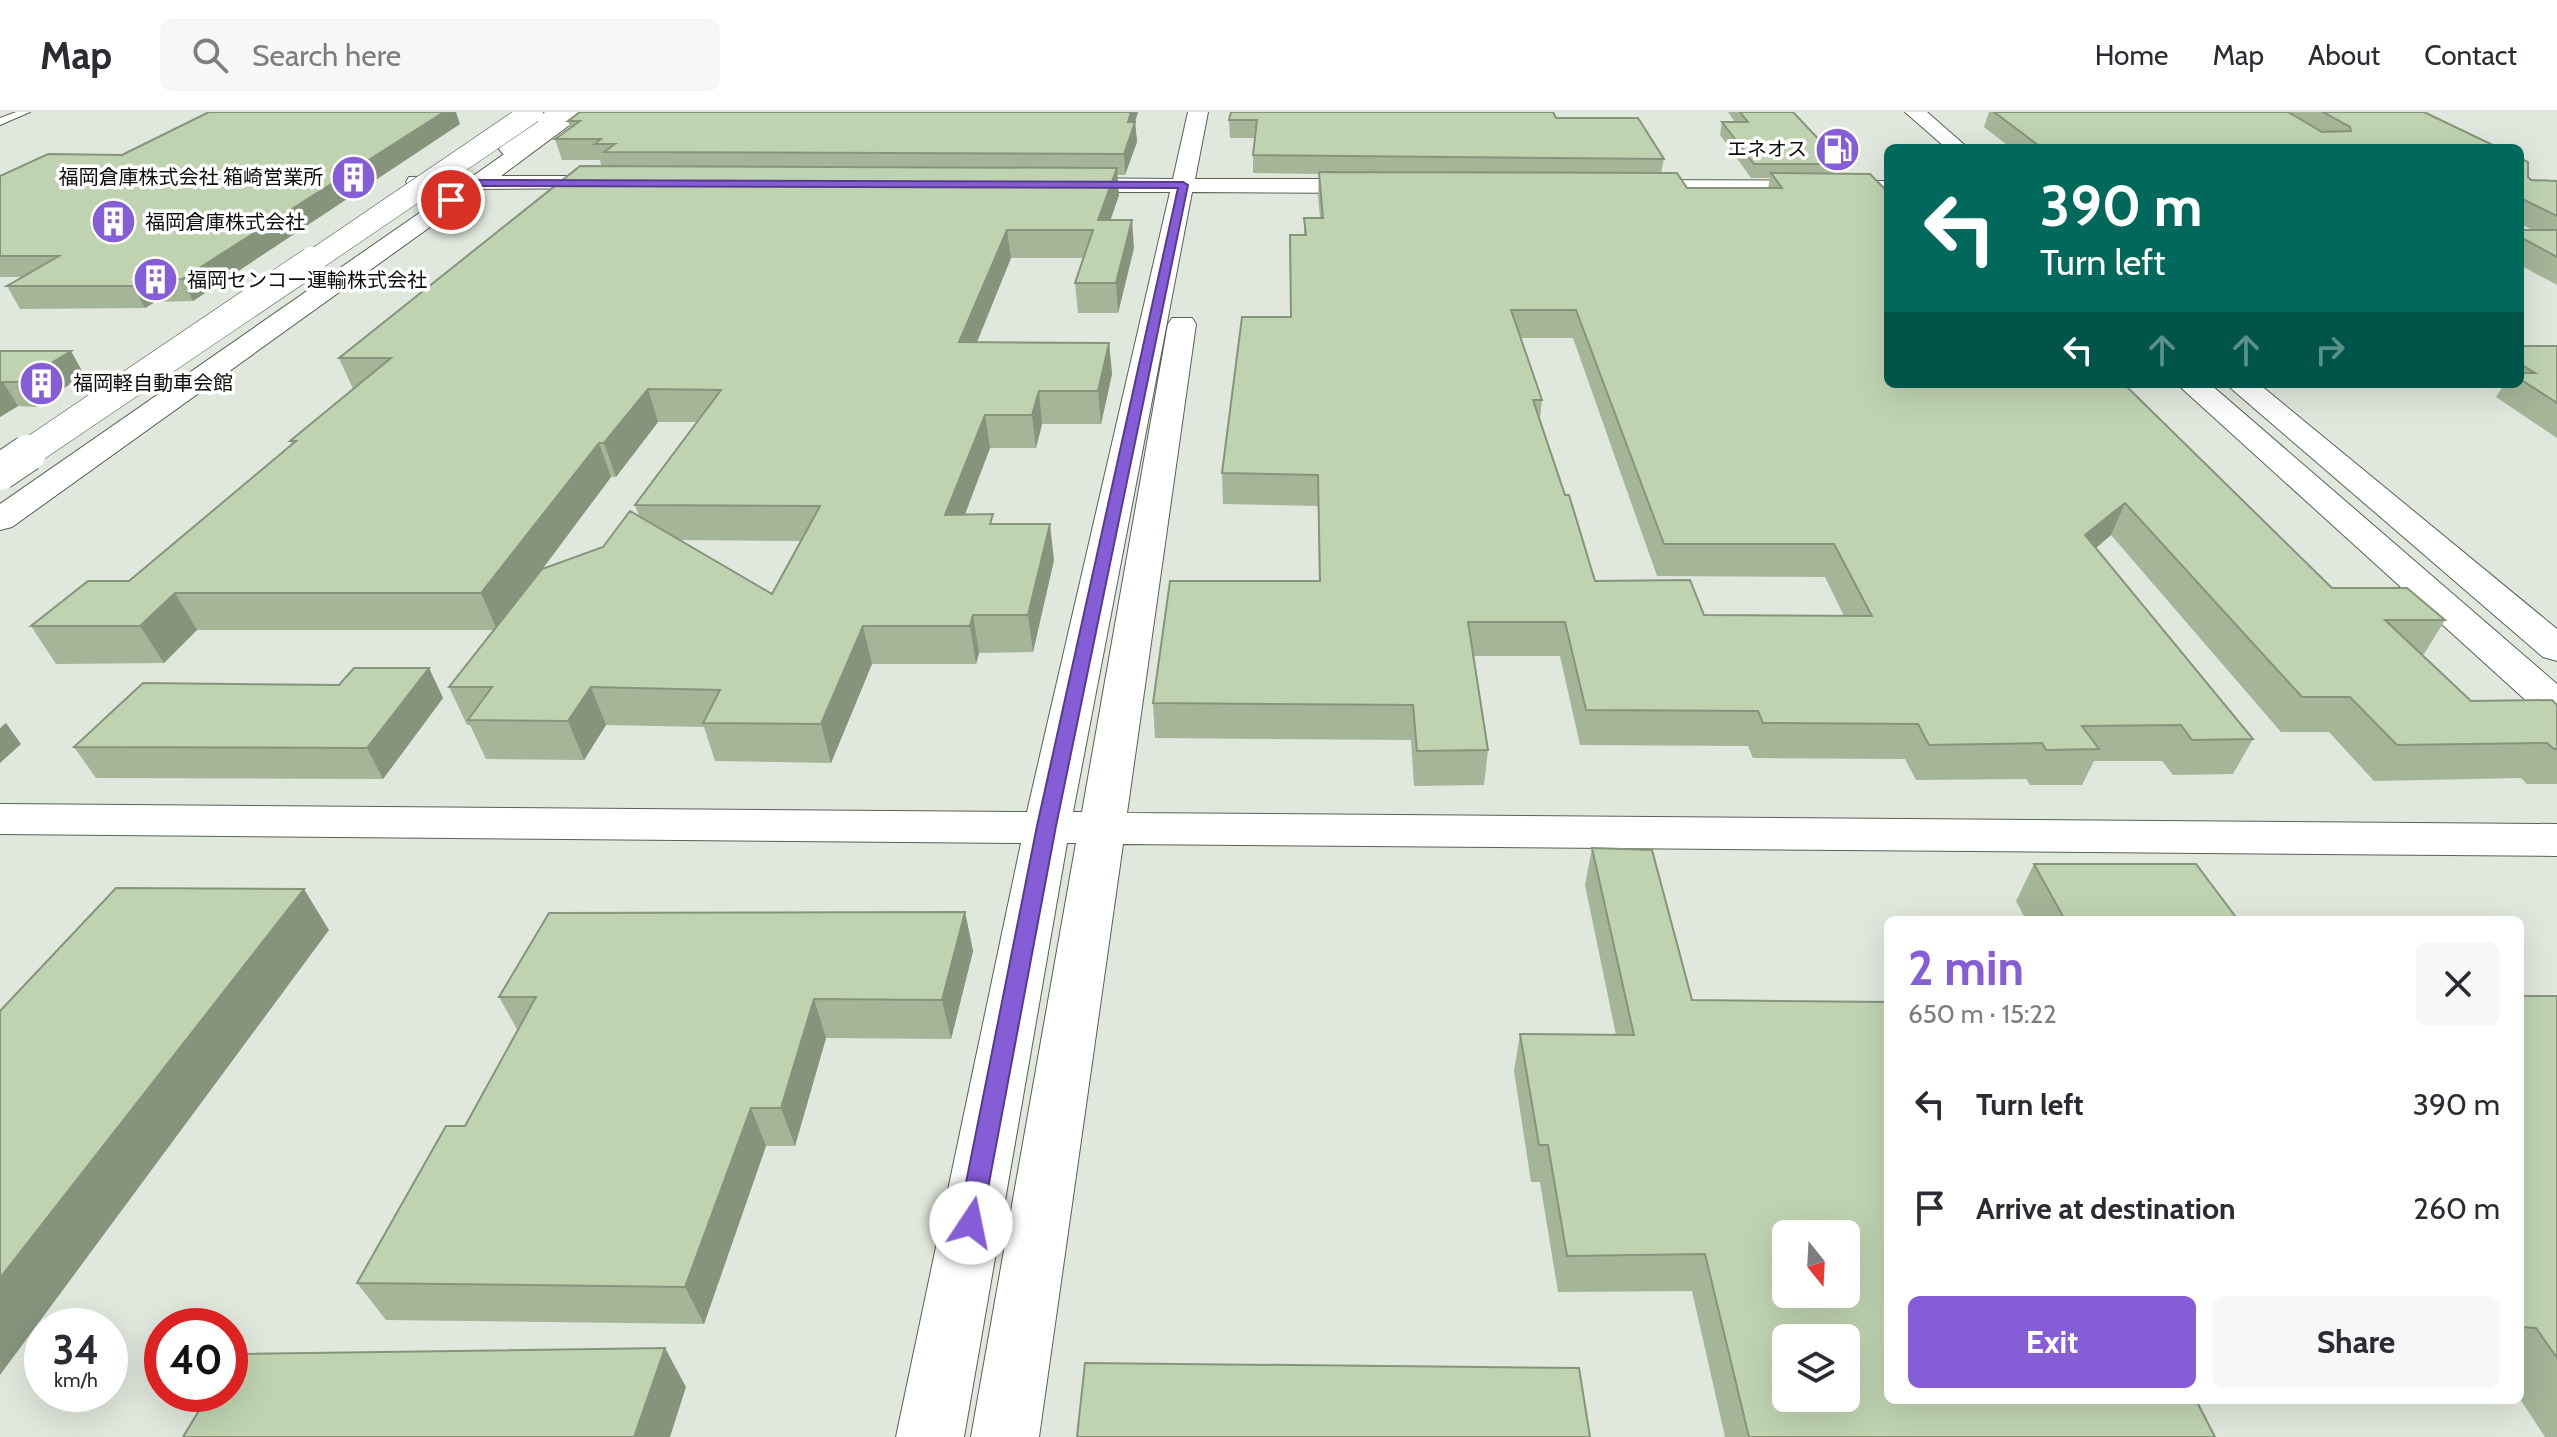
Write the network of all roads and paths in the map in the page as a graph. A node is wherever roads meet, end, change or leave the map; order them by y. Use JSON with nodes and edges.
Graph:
{"nodes":[{"id":1,"x":25,"y":112,"type":"edge"},
{"id":2,"x":528,"y":112,"type":"edge"},
{"id":3,"x":557,"y":112,"type":"edge"},
{"id":4,"x":577,"y":112,"type":"edge"},
{"id":5,"x":1198,"y":112,"type":"edge"},
{"id":6,"x":1216,"y":112,"type":"edge"},
{"id":7,"x":1915,"y":112,"type":"edge"},
{"id":8,"x":0,"y":122,"type":"edge"},
{"id":9,"x":1953,"y":144,"type":"edge"},
{"id":10,"x":517,"y":154,"type":"junction"},
{"id":11,"x":417,"y":182,"type":"junction"},
{"id":12,"x":477,"y":183,"type":"junction"},
{"id":13,"x":634,"y":183,"type":"edge"},
{"id":14,"x":1042,"y":185,"type":"edge"},
{"id":15,"x":1194,"y":185,"type":"junction"},
{"id":16,"x":1395,"y":186,"type":"edge"},
{"id":17,"x":1602,"y":187,"type":"edge"},
{"id":18,"x":1884,"y":188,"type":"edge"},
{"id":19,"x":2197,"y":388,"type":"edge"},
{"id":20,"x":2246,"y":388,"type":"edge"},
{"id":21,"x":0,"y":464,"type":"edge"},
{"id":22,"x":0,"y":472,"type":"edge"},
{"id":23,"x":0,"y":520,"type":"edge"},
{"id":24,"x":2557,"y":649,"type":"edge"},
{"id":25,"x":2557,"y":706,"type":"edge"},
{"id":26,"x":0,"y":819,"type":"edge"},
{"id":27,"x":1047,"y":826,"type":"junction"},
{"id":28,"x":1101,"y":827,"type":"junction"},
{"id":29,"x":2557,"y":840,"type":"edge"},
{"id":30,"x":930,"y":1437,"type":"edge"},
{"id":31,"x":1005,"y":1437,"type":"edge"}],
"edges":[{"from":1,"to":8,"type":"lane"},
{"from":2,"to":11,"type":"main road"},
{"from":2,"to":21,"type":"main road","bridge":true},
{"from":2,"to":22,"type":"main road","bridge":true},
{"from":3,"to":10,"type":"main road"},
{"from":4,"to":10,"type":"main road"},
{"from":5,"to":15,"type":"main road"},
{"from":6,"to":15,"type":"main road"},
{"from":7,"to":9,"type":"main road"},
{"from":10,"to":12,"type":"main road"},
{"from":11,"to":12,"type":"main road"},
{"from":11,"to":21,"type":"main road"},
{"from":12,"to":13,"type":"main road"},
{"from":12,"to":23,"type":"main road"},
{"from":14,"to":15,"type":"main road"},
{"from":15,"to":16,"type":"main road"},
{"from":15,"to":27,"type":"main road"},
{"from":15,"to":28,"type":"main road"},
{"from":17,"to":18,"type":"main road"},
{"from":19,"to":25,"type":"main road"},
{"from":20,"to":24,"type":"main road"},
{"from":26,"to":27,"type":"main road"},
{"from":27,"to":28,"type":"main road"},
{"from":27,"to":30,"type":"main road"},
{"from":28,"to":29,"type":"main road"},
{"from":28,"to":31,"type":"main road"}]}
